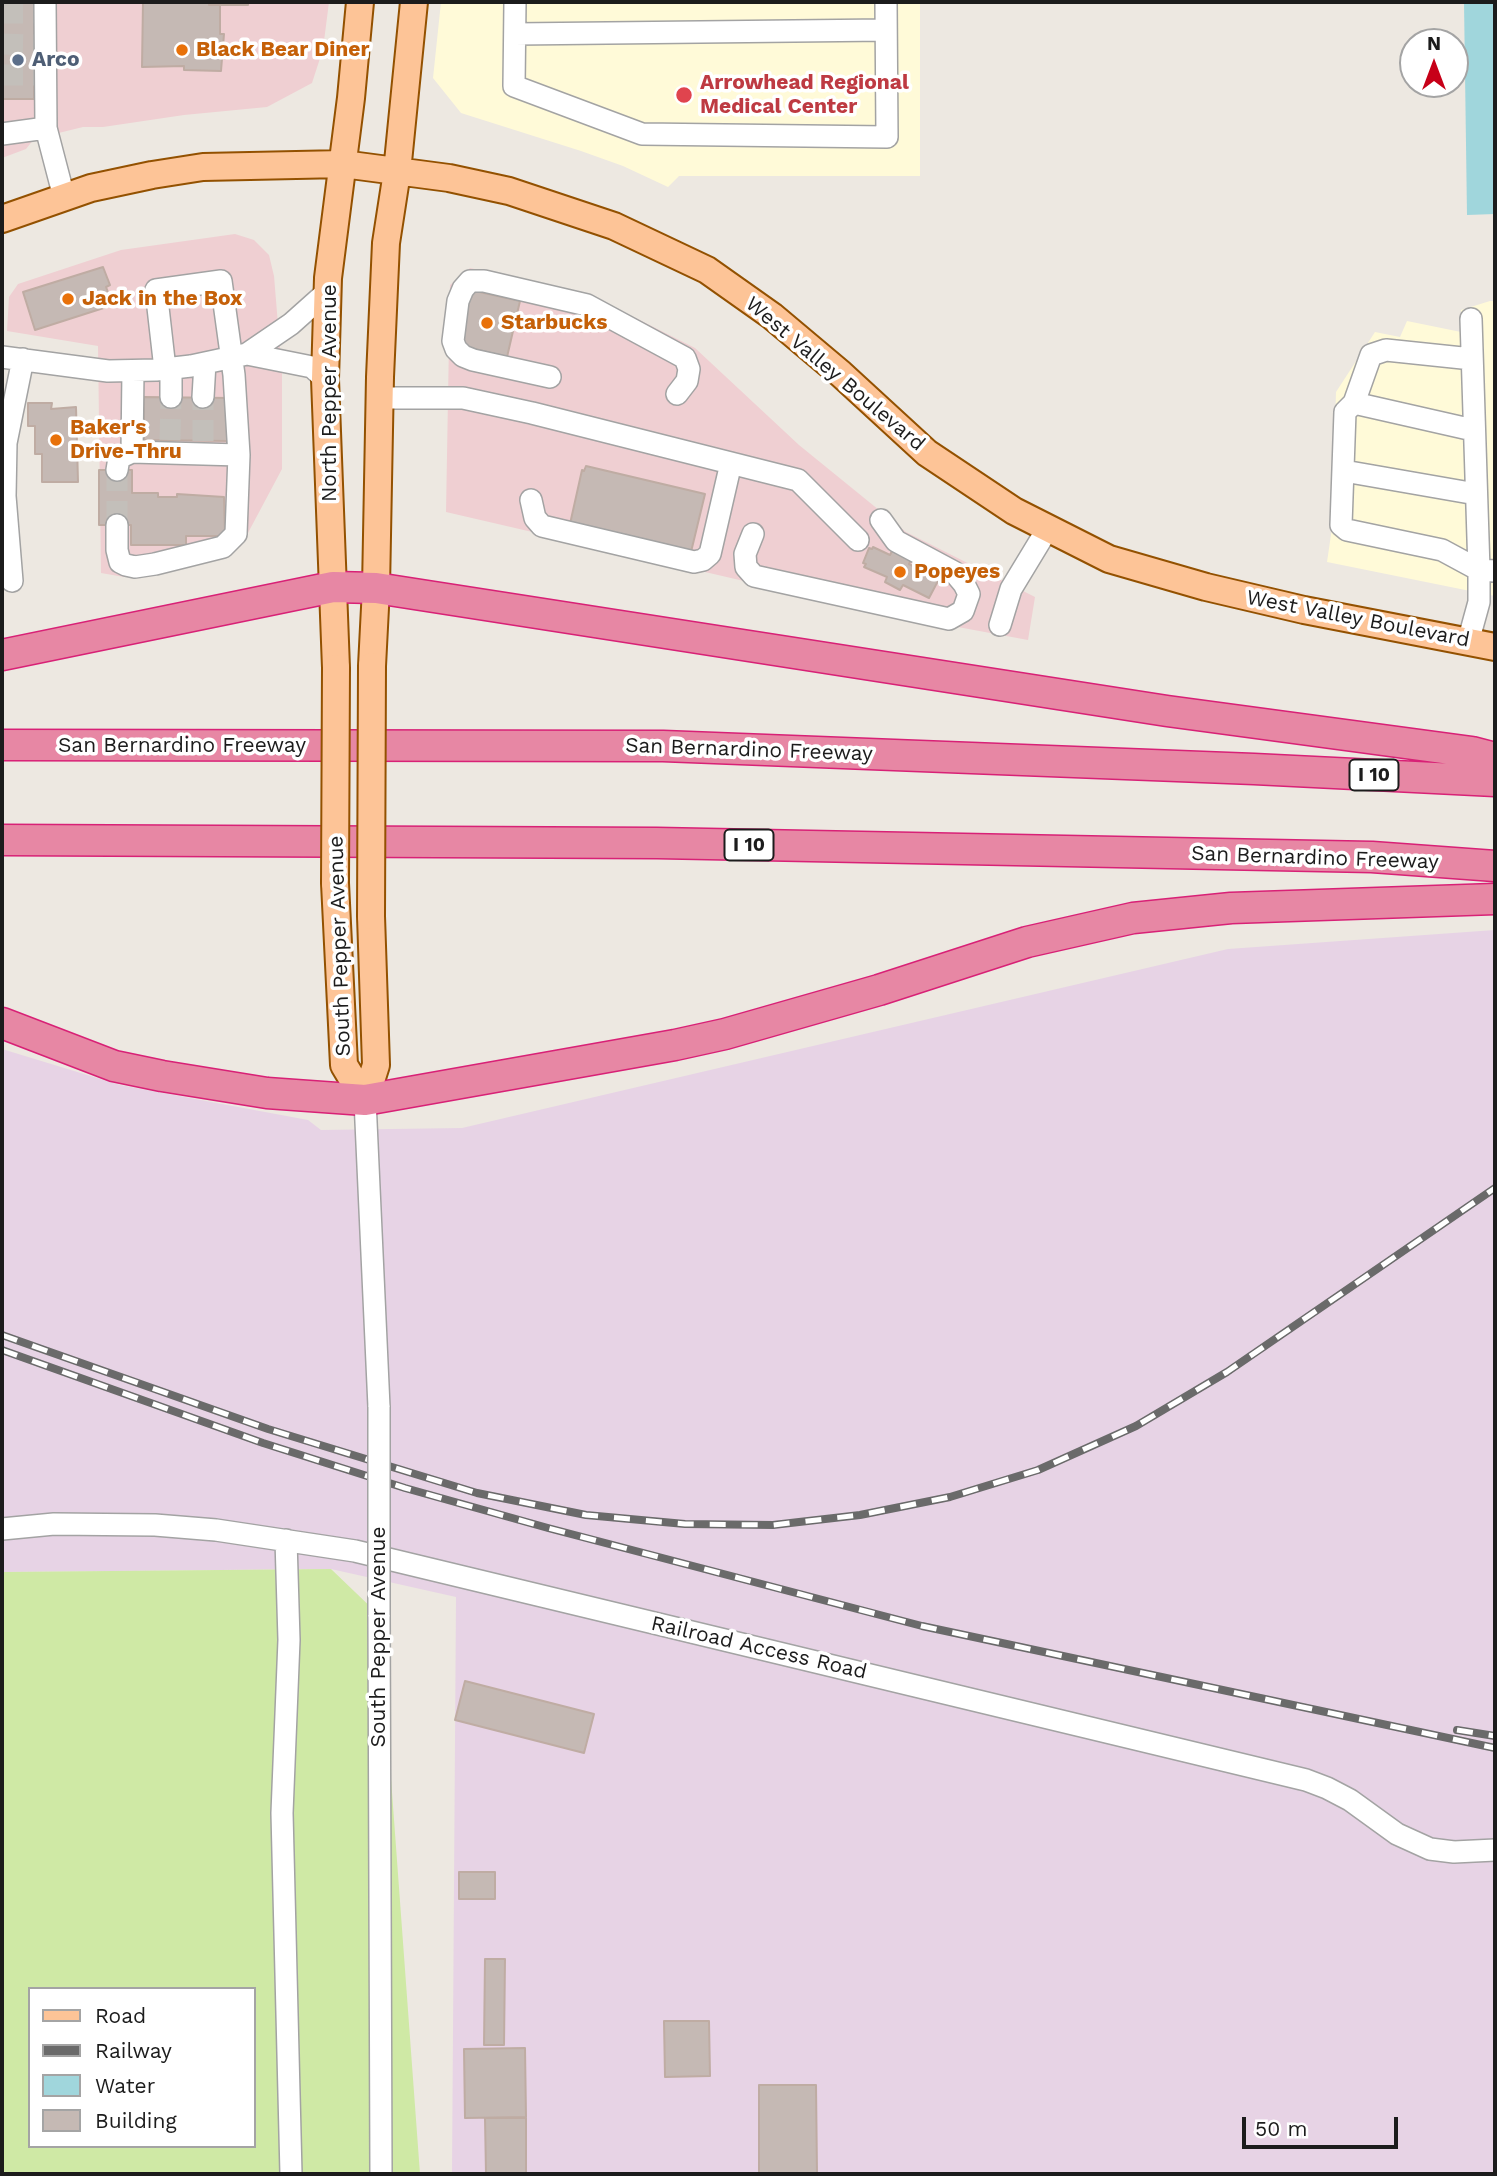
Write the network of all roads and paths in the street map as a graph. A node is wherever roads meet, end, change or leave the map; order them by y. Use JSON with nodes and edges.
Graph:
{"nodes":[{"id":1,"x":360,"y":2,"type":"edge"},
{"id":2,"x":414,"y":2,"type":"edge"},
{"id":3,"x":515,"y":2,"type":"edge"},
{"id":4,"x":886,"y":2,"type":"edge"},
{"id":5,"x":41,"y":9,"type":"edge"},
{"id":6,"x":886,"y":30,"type":"junction"},
{"id":7,"x":515,"y":34,"type":"junction"},
{"id":8,"x":46,"y":128,"type":"junction"},
{"id":9,"x":2,"y":134,"type":"edge"},
{"id":10,"x":343,"y":164,"type":"junction"},
{"id":11,"x":397,"y":172,"type":"junction"},
{"id":12,"x":64,"y":197,"type":"junction"},
{"id":13,"x":2,"y":219,"type":"edge"},
{"id":14,"x":328,"y":291,"type":"junction"},
{"id":15,"x":1471,"y":319,"type":"dead end"},
{"id":16,"x":239,"y":355,"type":"junction"},
{"id":17,"x":12,"y":358,"type":"edge"},
{"id":18,"x":1472,"y":359,"type":"junction"},
{"id":19,"x":205,"y":363,"type":"junction"},
{"id":20,"x":168,"y":368,"type":"junction"},
{"id":21,"x":133,"y":370,"type":"junction"},
{"id":22,"x":550,"y":377,"type":"dead end"},
{"id":23,"x":325,"y":380,"type":"junction"},
{"id":24,"x":677,"y":394,"type":"dead end"},
{"id":25,"x":171,"y":397,"type":"tunnel mouth"},
{"id":26,"x":203,"y":397,"type":"tunnel mouth"},
{"id":27,"x":379,"y":398,"type":"junction"},
{"id":28,"x":1354,"y":403,"type":"junction"},
{"id":29,"x":1474,"y":430,"type":"junction"},
{"id":30,"x":132,"y":452,"type":"junction"},
{"id":31,"x":239,"y":455,"type":"junction"},
{"id":32,"x":731,"y":463,"type":"junction"},
{"id":33,"x":117,"y":470,"type":"tunnel mouth"},
{"id":34,"x":1343,"y":471,"type":"junction"},
{"id":35,"x":1476,"y":494,"type":"junction"},
{"id":36,"x":531,"y":500,"type":"dead end"},
{"id":37,"x":881,"y":520,"type":"dead end"},
{"id":38,"x":117,"y":525,"type":"tunnel mouth"},
{"id":39,"x":1048,"y":528,"type":"junction"},
{"id":40,"x":753,"y":534,"type":"dead end"},
{"id":41,"x":858,"y":540,"type":"dead end"},
{"id":42,"x":1487,"y":570,"type":"edge"},
{"id":43,"x":12,"y":581,"type":"dead end"},
{"id":44,"x":333,"y":587,"type":"junction"},
{"id":45,"x":376,"y":588,"type":"junction"},
{"id":46,"x":1000,"y":625,"type":"dead end"},
{"id":47,"x":1468,"y":642,"type":"junction"},
{"id":48,"x":1495,"y":647,"type":"edge"},
{"id":49,"x":2,"y":654,"type":"edge"},
{"id":50,"x":2,"y":745,"type":"edge"},
{"id":51,"x":1495,"y":758,"type":"edge"},
{"id":52,"x":1495,"y":781,"type":"edge"},
{"id":53,"x":335,"y":786,"type":"joint"},
{"id":54,"x":2,"y":840,"type":"edge"},
{"id":55,"x":1495,"y":866,"type":"edge"},
{"id":56,"x":1495,"y":899,"type":"edge"},
{"id":57,"x":2,"y":1023,"type":"edge"},
{"id":58,"x":365,"y":1100,"type":"junction"},
{"id":59,"x":2,"y":1529,"type":"edge"},
{"id":60,"x":286,"y":1540,"type":"junction"},
{"id":61,"x":1495,"y":1850,"type":"edge"},
{"id":62,"x":290,"y":2174,"type":"edge"},
{"id":63,"x":381,"y":2174,"type":"edge"}],
"edges":[{"from":1,"to":10,"type":"main road","name":"North Pepper Avenue"},
{"from":2,"to":11,"type":"main road"},
{"from":3,"to":7,"type":"street"},
{"from":4,"to":6,"type":"street"},
{"from":5,"to":8,"type":"street"},
{"from":6,"to":7,"type":"street"},
{"from":6,"to":7,"type":"street"},
{"from":8,"to":9,"type":"street"},
{"from":8,"to":12,"type":"street"},
{"from":10,"to":11,"type":"main road","name":"West Valley Boulevard"},
{"from":10,"to":12,"type":"main road","name":"West Valley Boulevard"},
{"from":10,"to":14,"type":"main road","name":"North Pepper Avenue"},
{"from":11,"to":27,"type":"main road"},
{"from":11,"to":39,"type":"main road","name":"West Valley Boulevard"},
{"from":12,"to":13,"type":"main road","name":"West Valley Boulevard"},
{"from":14,"to":16,"type":"street"},
{"from":14,"to":23,"type":"main road","name":"North Pepper Avenue"},
{"from":15,"to":18,"type":"street"},
{"from":16,"to":19,"type":"street"},
{"from":16,"to":20,"type":"street"},
{"from":16,"to":23,"type":"street"},
{"from":16,"to":31,"type":"street"},
{"from":17,"to":21,"type":"street"},
{"from":17,"to":43,"type":"street"},
{"from":18,"to":28,"type":"street"},
{"from":18,"to":29,"type":"street"},
{"from":19,"to":20,"type":"street"},
{"from":19,"to":26,"type":"street"},
{"from":20,"to":21,"type":"street"},
{"from":20,"to":25,"type":"street"},
{"from":21,"to":30,"type":"street"},
{"from":22,"to":24,"type":"street"},
{"from":23,"to":44,"type":"main road","name":"North Pepper Avenue"},
{"from":27,"to":32,"type":"street"},
{"from":27,"to":45,"type":"main road"},
{"from":28,"to":29,"type":"street"},
{"from":28,"to":34,"type":"street"},
{"from":29,"to":35,"type":"street"},
{"from":30,"to":31,"type":"street"},
{"from":30,"to":33,"type":"street"},
{"from":31,"to":38,"type":"street"},
{"from":32,"to":36,"type":"street"},
{"from":32,"to":41,"type":"street"},
{"from":34,"to":35,"type":"street"},
{"from":34,"to":42,"type":"street"},
{"from":35,"to":42,"type":"street"},
{"from":37,"to":40,"type":"street"},
{"from":39,"to":46,"type":"street"},
{"from":39,"to":47,"type":"main road","name":"West Valley Boulevard"},
{"from":42,"to":47,"type":"street"},
{"from":44,"to":45,"type":"highway"},
{"from":44,"to":49,"type":"highway"},
{"from":44,"to":53,"type":"main road","name":"North Pepper Avenue","bridge":true},
{"from":45,"to":51,"type":"highway"},
{"from":45,"to":58,"type":"main road","name":"South Pepper Avenue","bridge":true},
{"from":47,"to":48,"type":"main road","name":"West Valley Boulevard"},
{"from":50,"to":52,"type":"highway","name":"San Bernardino Freeway","number":"I 10"},
{"from":53,"to":58,"type":"main road","name":"South Pepper Avenue","bridge":true},
{"from":54,"to":55,"type":"highway","name":"San Bernardino Freeway","number":"I 10"},
{"from":56,"to":58,"type":"highway"},
{"from":57,"to":58,"type":"highway"},
{"from":58,"to":63,"type":"street","name":"South Pepper Avenue","bridge":true},
{"from":59,"to":60,"type":"street","name":"Railroad Access Road"},
{"from":60,"to":61,"type":"street","name":"Railroad Access Road"},
{"from":60,"to":62,"type":"street"}]}
